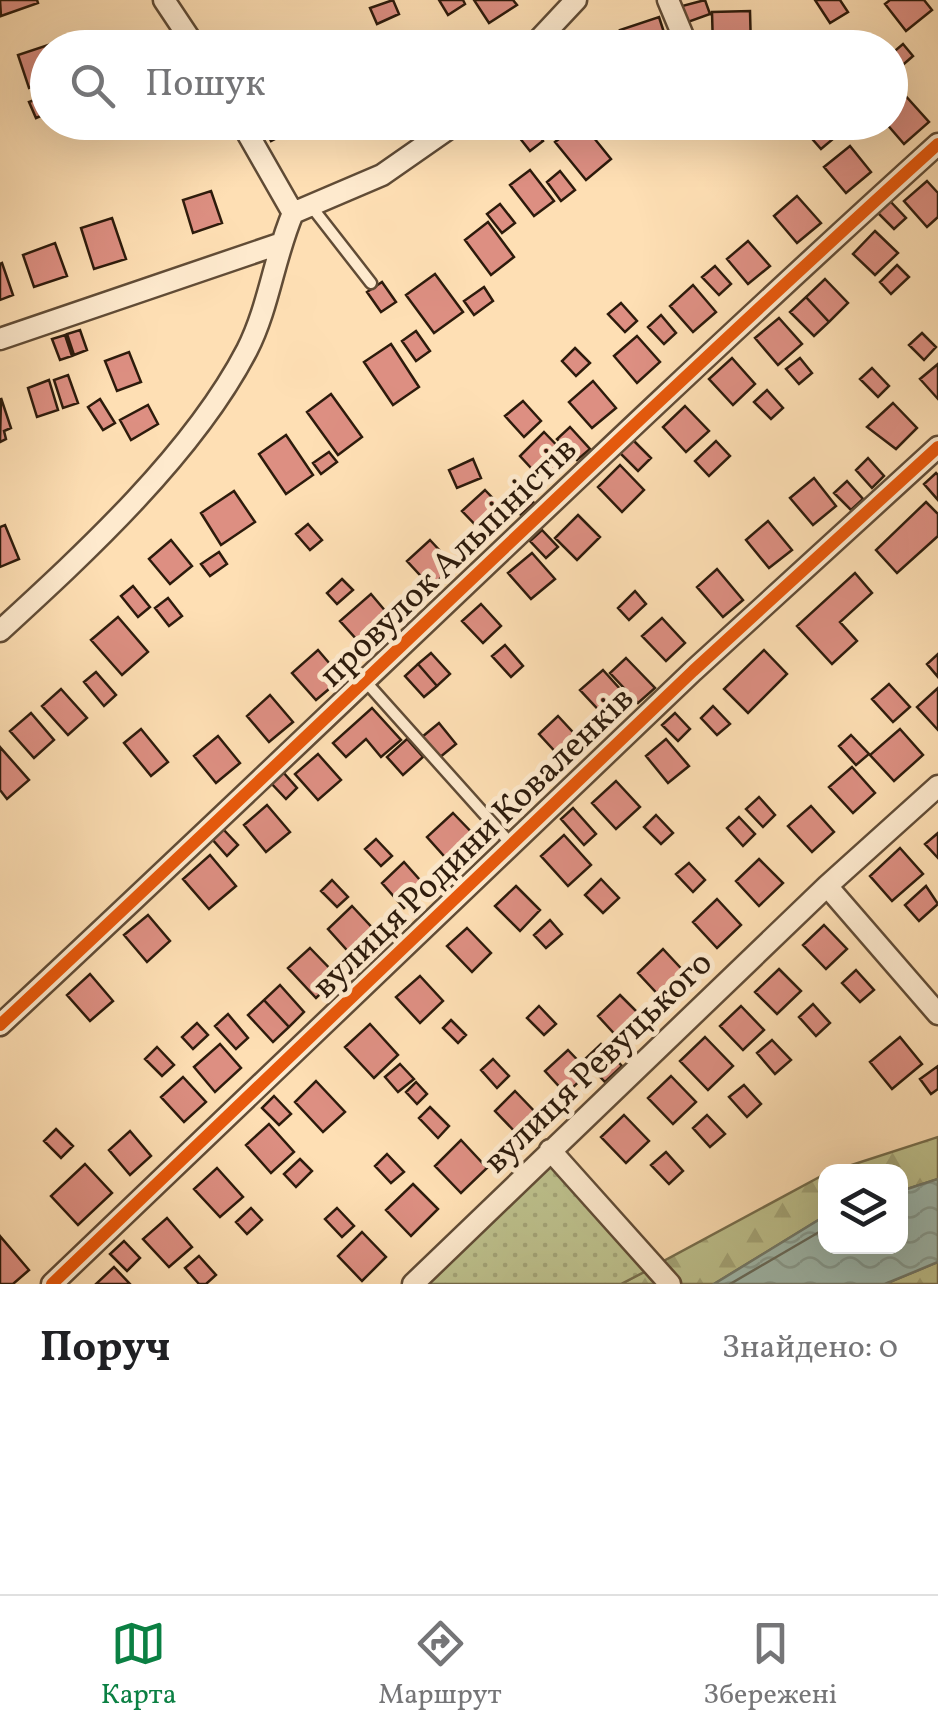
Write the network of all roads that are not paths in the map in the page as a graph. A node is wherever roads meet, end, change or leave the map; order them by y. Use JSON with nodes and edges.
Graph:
{"nodes":[{"id":1,"x":164,"y":0,"type":"edge"},
{"id":2,"x":576,"y":0,"type":"edge"},
{"id":3,"x":668,"y":0,"type":"edge"},
{"id":4,"x":184,"y":30,"type":"edge"},
{"id":5,"x":548,"y":30,"type":"edge"},
{"id":6,"x":680,"y":30,"type":"edge"},
{"id":7,"x":254,"y":140,"type":"edge"},
{"id":8,"x":432,"y":140,"type":"edge"},
{"id":9,"x":938,"y":144,"type":"edge"},
{"id":10,"x":302,"y":209,"type":"junction"},
{"id":11,"x":282,"y":243,"type":"junction"},
{"id":12,"x":371,"y":282,"type":"dead end"},
{"id":13,"x":0,"y":339,"type":"edge"},
{"id":14,"x":938,"y":448,"type":"edge"},
{"id":15,"x":0,"y":631,"type":"edge"},
{"id":16,"x":366,"y":682,"type":"junction"},
{"id":17,"x":938,"y":786,"type":"edge"},
{"id":18,"x":512,"y":845,"type":"junction"},
{"id":19,"x":828,"y":886,"type":"junction"},
{"id":20,"x":938,"y":1014,"type":"edge"},
{"id":21,"x":0,"y":1025,"type":"edge"},
{"id":22,"x":550,"y":1150,"type":"junction"},
{"id":23,"x":52,"y":1284,"type":"edge"},
{"id":24,"x":412,"y":1284,"type":"edge"},
{"id":25,"x":670,"y":1284,"type":"edge"}],
"edges":[{"from":1,"to":4,"type":"street"},
{"from":2,"to":5,"type":"street"},
{"from":3,"to":6,"type":"street"},
{"from":7,"to":10,"type":"street"},
{"from":8,"to":10,"type":"street"},
{"from":9,"to":16,"type":"street","name":"провулок Альпіністів"},
{"from":10,"to":11,"type":"street"},
{"from":10,"to":12,"type":"lane"},
{"from":11,"to":13,"type":"street"},
{"from":11,"to":15,"type":"street"},
{"from":14,"to":18,"type":"street","name":"вулиця Родини Коваленків"},
{"from":16,"to":18,"type":"lane"},
{"from":16,"to":21,"type":"street","name":"провулок Альпіністів"},
{"from":17,"to":19,"type":"street","name":"вулиця Ревуцького"},
{"from":18,"to":23,"type":"street","name":"вулиця Родини Коваленків"},
{"from":19,"to":20,"type":"street"},
{"from":19,"to":22,"type":"street","name":"вулиця Ревуцького"},
{"from":22,"to":24,"type":"street","name":"вулиця Ревуцького"},
{"from":22,"to":25,"type":"street"}]}
